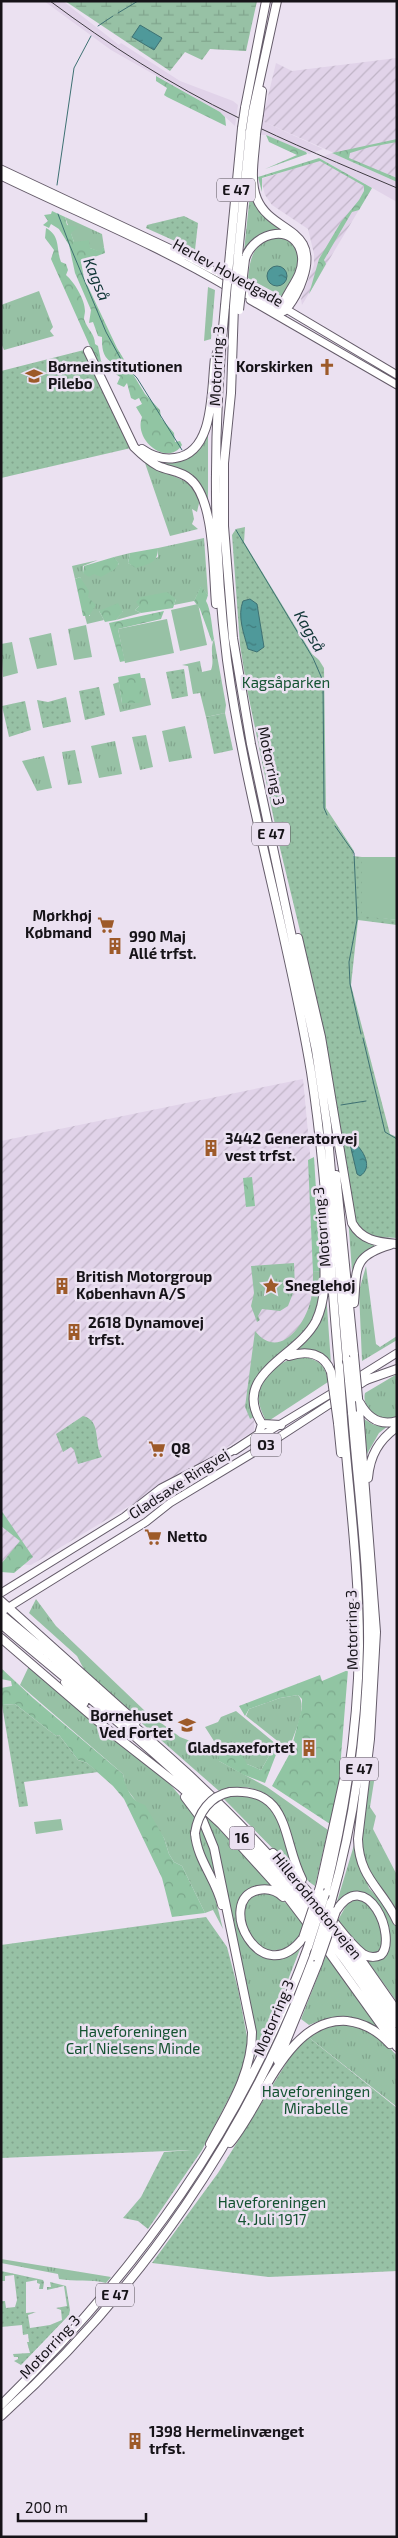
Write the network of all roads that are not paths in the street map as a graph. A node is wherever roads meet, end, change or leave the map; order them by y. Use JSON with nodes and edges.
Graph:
{"nodes":[{"id":1,"x":266,"y":1,"type":"edge"},
{"id":2,"x":277,"y":1,"type":"edge"},
{"id":3,"x":253,"y":132,"type":"junction"},
{"id":4,"x":1,"y":169,"type":"edge"},
{"id":5,"x":1,"y":176,"type":"edge"},
{"id":6,"x":42,"y":193,"type":"junction"},
{"id":7,"x":238,"y":256,"type":"junction"},
{"id":8,"x":231,"y":289,"type":"joint"},
{"id":9,"x":282,"y":311,"type":"junction"},
{"id":10,"x":221,"y":340,"type":"junction"},
{"id":11,"x":88,"y":351,"type":"dead end"},
{"id":12,"x":397,"y":376,"type":"edge"},
{"id":13,"x":397,"y":385,"type":"edge"},
{"id":14,"x":131,"y":439,"type":"junction"},
{"id":15,"x":227,"y":660,"type":"junction"},
{"id":16,"x":283,"y":888,"type":"junction"},
{"id":17,"x":335,"y":1118,"type":"junction"},
{"id":18,"x":327,"y":1125,"type":"junction"},
{"id":19,"x":324,"y":1199,"type":"junction"},
{"id":20,"x":344,"y":1232,"type":"junction"},
{"id":21,"x":395,"y":1244,"type":"edge"},
{"id":22,"x":352,"y":1323,"type":"junction"},
{"id":23,"x":397,"y":1353,"type":"edge"},
{"id":24,"x":351,"y":1357,"type":"junction"},
{"id":25,"x":283,"y":1358,"type":"junction"},
{"id":26,"x":397,"y":1367,"type":"edge"},
{"id":27,"x":366,"y":1380,"type":"joint"},
{"id":28,"x":358,"y":1398,"type":"junction"},
{"id":29,"x":340,"y":1421,"type":"junction"},
{"id":30,"x":397,"y":1421,"type":"edge"},
{"id":31,"x":262,"y":1424,"type":"junction"},
{"id":32,"x":281,"y":1425,"type":"junction"},
{"id":33,"x":397,"y":1427,"type":"edge"},
{"id":34,"x":235,"y":1450,"type":"junction"},
{"id":35,"x":369,"y":1530,"type":"junction"},
{"id":36,"x":1,"y":1593,"type":"edge"},
{"id":37,"x":370,"y":1598,"type":"junction"},
{"id":38,"x":3,"y":1607,"type":"edge"},
{"id":39,"x":1,"y":1624,"type":"edge"},
{"id":40,"x":372,"y":1632,"type":"junction"},
{"id":41,"x":1,"y":1638,"type":"edge"},
{"id":42,"x":54,"y":1669,"type":"junction"},
{"id":43,"x":126,"y":1742,"type":"junction"},
{"id":44,"x":167,"y":1777,"type":"junction"},
{"id":45,"x":363,"y":1791,"type":"junction"},
{"id":46,"x":243,"y":1828,"type":"junction"},
{"id":47,"x":340,"y":1872,"type":"junction"},
{"id":48,"x":306,"y":1887,"type":"junction"},
{"id":49,"x":322,"y":1890,"type":"junction"},
{"id":50,"x":297,"y":1910,"type":"junction"},
{"id":51,"x":397,"y":1921,"type":"edge"},
{"id":52,"x":347,"y":1938,"type":"junction"},
{"id":53,"x":316,"y":1960,"type":"junction"},
{"id":54,"x":238,"y":1963,"type":"junction"},
{"id":55,"x":397,"y":2011,"type":"edge"},
{"id":56,"x":397,"y":2023,"type":"edge"},
{"id":57,"x":397,"y":2037,"type":"edge"},
{"id":58,"x":397,"y":2049,"type":"edge"},
{"id":59,"x":264,"y":2092,"type":"junction"},
{"id":60,"x":214,"y":2162,"type":"junction"},
{"id":61,"x":186,"y":2189,"type":"junction"},
{"id":62,"x":1,"y":2405,"type":"edge"},
{"id":63,"x":1,"y":2416,"type":"edge"}],
"edges":[{"from":1,"to":7,"type":"highway","name":"Motorring 3","number":"E 47","bridge":true},
{"from":2,"to":3,"type":"highway","bridge":true},
{"from":3,"to":7,"type":"highway","name":"Motorring 3","number":"E 47"},
{"from":3,"to":9,"type":"highway"},
{"from":4,"to":6,"type":"main road"},
{"from":5,"to":6,"type":"main road"},
{"from":6,"to":8,"type":"main road","name":"Herlev Hovedgade"},
{"from":6,"to":9,"type":"main road","name":"Herlev Hovedgade"},
{"from":7,"to":9,"type":"highway"},
{"from":7,"to":10,"type":"highway","name":"Motorring 3","number":"E 47","bridge":true},
{"from":7,"to":16,"type":"highway","name":"Motorring 3","number":"E 47","bridge":true},
{"from":8,"to":9,"type":"highway"},
{"from":9,"to":12,"type":"main road","name":"Herlev Hovedgade"},
{"from":9,"to":13,"type":"main road","name":"Herlev Hovedgade"},
{"from":10,"to":14,"type":"highway"},
{"from":10,"to":15,"type":"highway","name":"Motorring 3","number":"E 47"},
{"from":11,"to":14,"type":"highway"},
{"from":14,"to":15,"type":"highway"},
{"from":15,"to":19,"type":"highway","name":"Motorring 3","number":"E 47"},
{"from":16,"to":17,"type":"highway"},
{"from":16,"to":18,"type":"highway","name":"Motorring 3","number":"E 47"},
{"from":17,"to":20,"type":"highway"},
{"from":17,"to":21,"type":"highway"},
{"from":18,"to":20,"type":"highway"},
{"from":18,"to":24,"type":"highway","name":"Motorring 3","number":"E 47"},
{"from":19,"to":25,"type":"highway"},
{"from":19,"to":29,"type":"highway","name":"Motorring 3","number":"E 47","bridge":true},
{"from":20,"to":22,"type":"highway"},
{"from":21,"to":22,"type":"highway"},
{"from":22,"to":24,"type":"highway"},
{"from":23,"to":32,"type":"main road","name":"Gladsaxe Ringvej","number":"O3"},
{"from":24,"to":28,"type":"highway","bridge":true},
{"from":24,"to":37,"type":"highway","name":"Motorring 3","number":"E 47","bridge":true},
{"from":25,"to":29,"type":"highway","bridge":true},
{"from":25,"to":31,"type":"highway"},
{"from":26,"to":27,"type":"highway"},
{"from":27,"to":38,"type":"main road","name":"Gladsaxe Ringvej","number":"O3"},
{"from":28,"to":30,"type":"highway"},
{"from":28,"to":35,"type":"highway"},
{"from":29,"to":49,"type":"highway","name":"Motorring 3","number":"E 47"},
{"from":31,"to":32,"type":"highway"},
{"from":31,"to":34,"type":"highway"},
{"from":32,"to":34,"type":"main road","name":"Gladsaxe Ringvej","number":"O3"},
{"from":33,"to":35,"type":"highway"},
{"from":34,"to":36,"type":"main road","name":"Gladsaxe Ringvej","number":"O3"},
{"from":35,"to":37,"type":"highway"},
{"from":37,"to":40,"type":"highway","name":"Motorring 3","number":"E 47"},
{"from":38,"to":46,"type":"highway","name":"Hillerødmotorvejen","number":"16"},
{"from":39,"to":42,"type":"highway","name":"Hillerødmotorvejen","number":"16"},
{"from":40,"to":45,"type":"highway"},
{"from":40,"to":47,"type":"highway","name":"Motorring 3","number":"E 47"},
{"from":41,"to":43,"type":"highway"},
{"from":42,"to":43,"type":"highway"},
{"from":42,"to":57,"type":"highway","name":"Hillerødmotorvejen","number":"16"},
{"from":43,"to":44,"type":"highway"},
{"from":44,"to":50,"type":"highway"},
{"from":44,"to":54,"type":"highway"},
{"from":45,"to":47,"type":"highway"},
{"from":45,"to":51,"type":"highway"},
{"from":46,"to":48,"type":"highway"},
{"from":46,"to":56,"type":"highway","name":"Hillerødmotorvejen","number":"16"},
{"from":47,"to":53,"type":"highway","name":"Motorring 3","number":"E 47","bridge":true},
{"from":48,"to":52,"type":"highway"},
{"from":48,"to":54,"type":"highway","bridge":true},
{"from":49,"to":50,"type":"highway","bridge":true},
{"from":49,"to":61,"type":"highway","name":"Motorring 3","number":"E 47","bridge":true},
{"from":50,"to":58,"type":"highway"},
{"from":52,"to":53,"type":"highway","bridge":true},
{"from":52,"to":55,"type":"highway"},
{"from":53,"to":59,"type":"highway"},
{"from":53,"to":60,"type":"highway","name":"Motorring 3","number":"E 47"},
{"from":54,"to":61,"type":"highway"},
{"from":58,"to":59,"type":"highway"},
{"from":59,"to":60,"type":"highway"},
{"from":60,"to":63,"type":"highway","name":"Motorring 3","number":"E 47"},
{"from":61,"to":62,"type":"highway","name":"Motorring 3","number":"E 47"}]}
